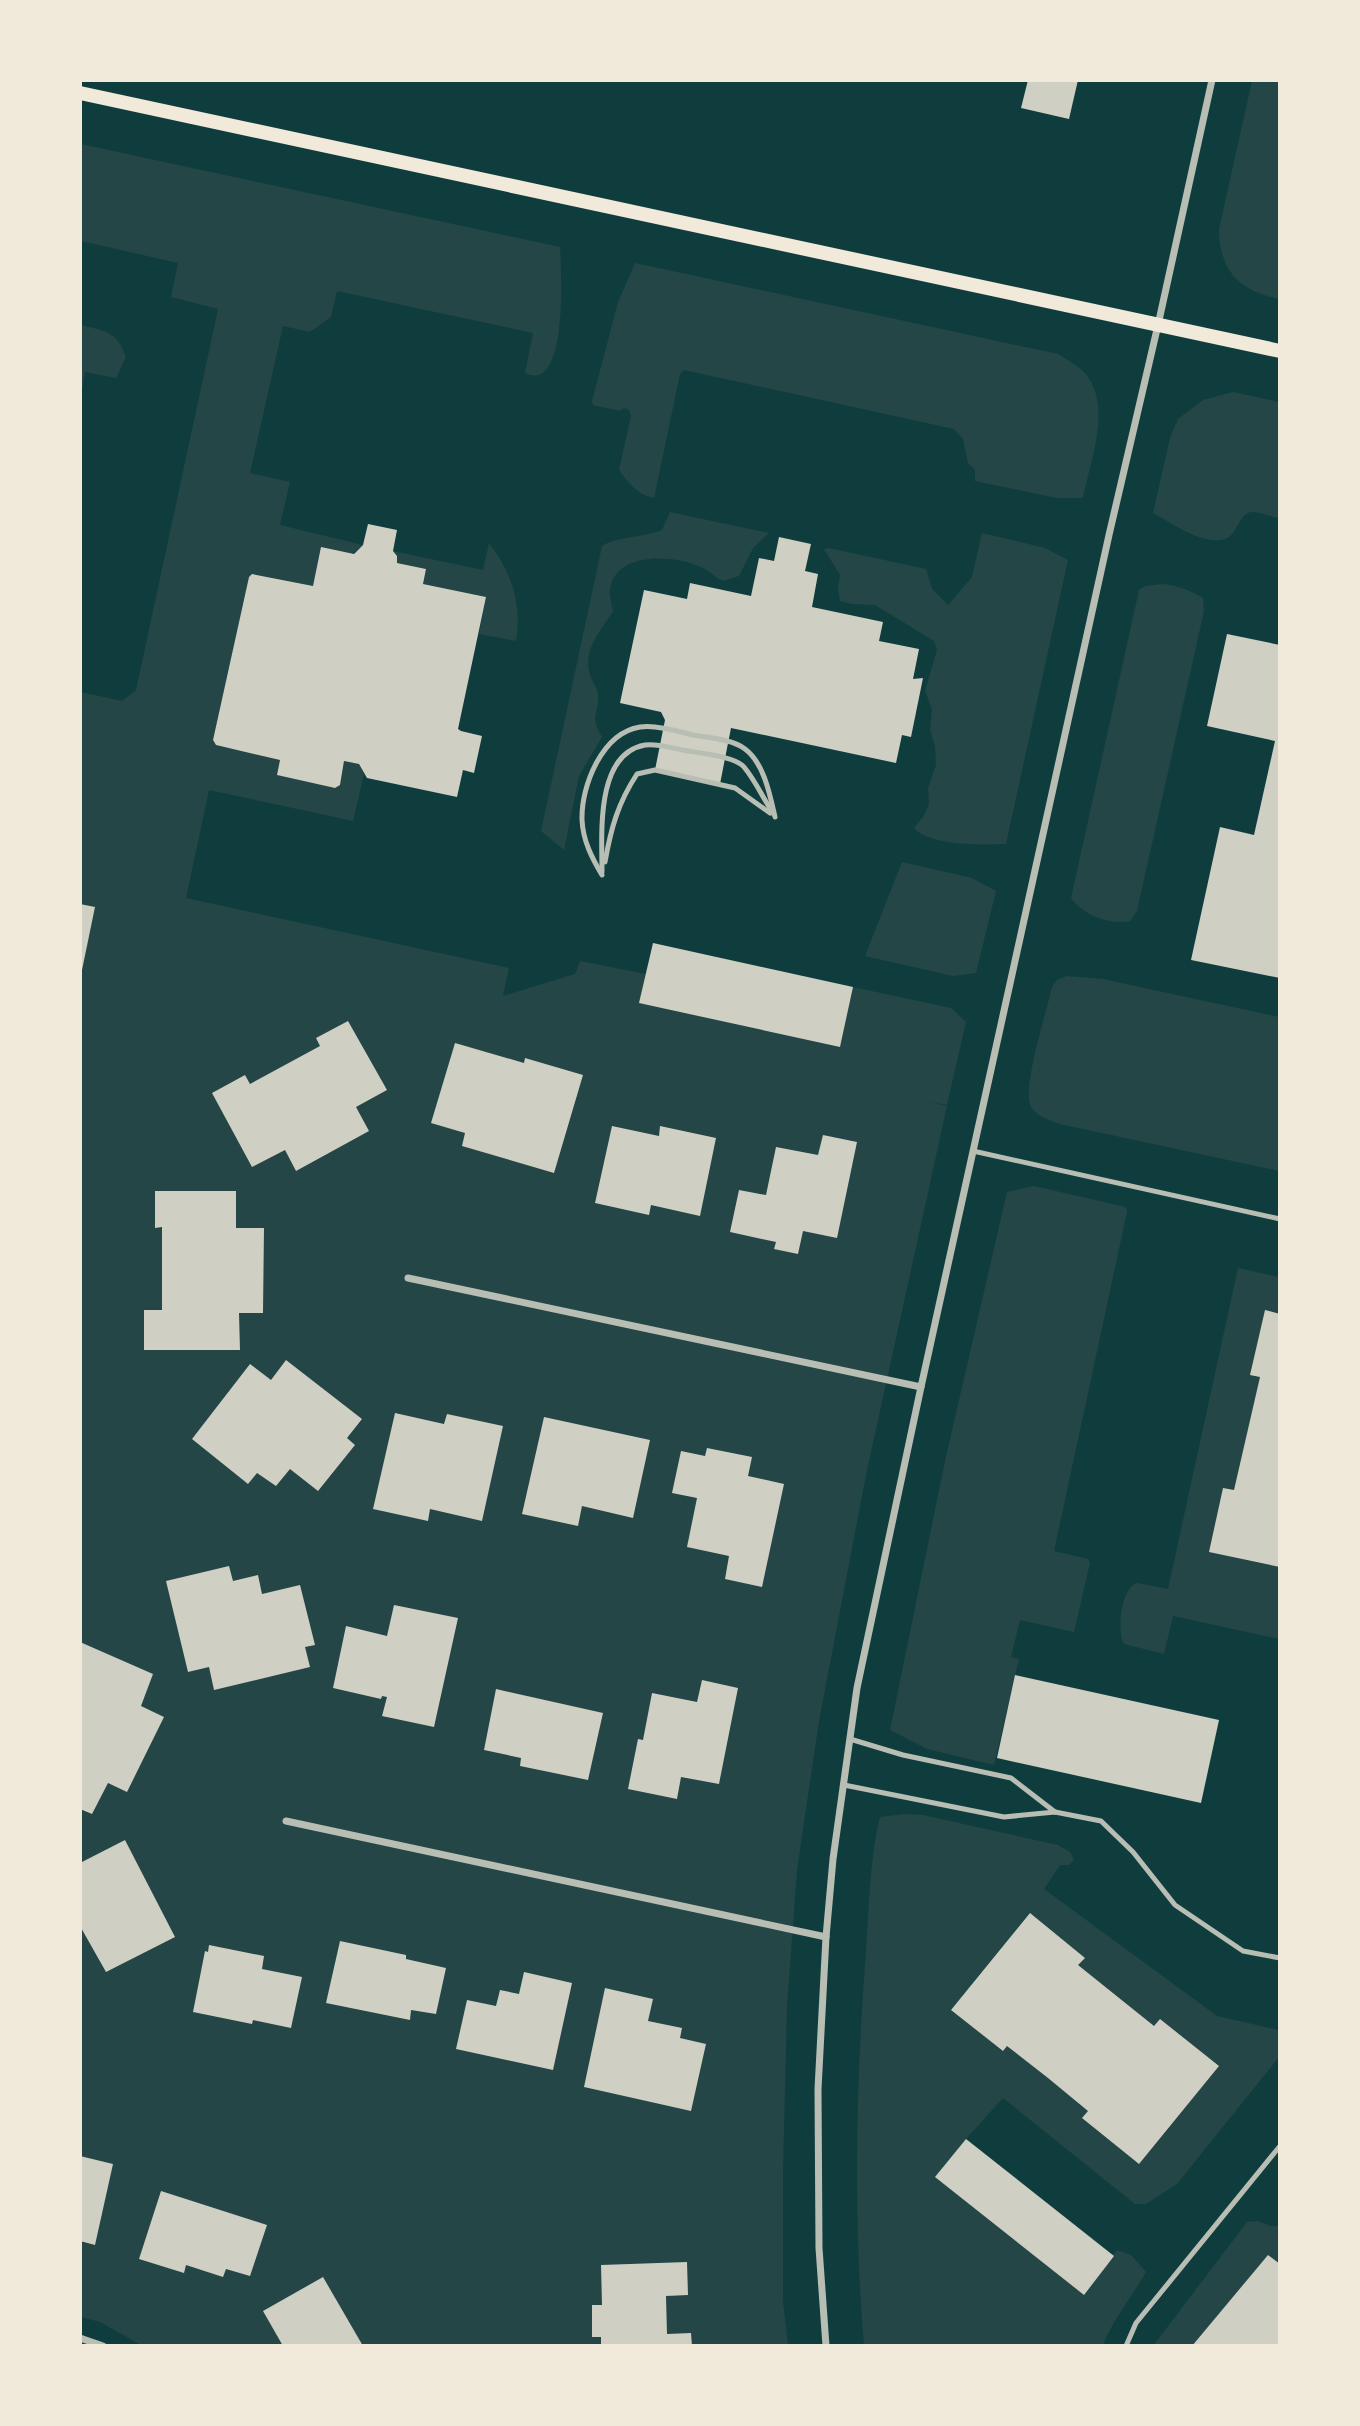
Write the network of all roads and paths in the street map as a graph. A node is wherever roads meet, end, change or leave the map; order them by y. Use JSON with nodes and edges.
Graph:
{"nodes":[{"id":1,"x":1212,"y":80,"type":"edge"},
{"id":2,"x":80,"y":93,"type":"edge"},
{"id":3,"x":1158,"y":325,"type":"junction"},
{"id":4,"x":1279,"y":351,"type":"edge"},
{"id":5,"x":775,"y":817,"type":"junction"},
{"id":6,"x":602,"y":875,"type":"junction"},
{"id":7,"x":973,"y":1151,"type":"junction"},
{"id":8,"x":1279,"y":1219,"type":"edge"},
{"id":9,"x":408,"y":1278,"type":"dead end"},
{"id":10,"x":921,"y":1387,"type":"junction"},
{"id":11,"x":850,"y":1739,"type":"junction"},
{"id":12,"x":844,"y":1785,"type":"junction"},
{"id":13,"x":1055,"y":1812,"type":"junction"},
{"id":14,"x":286,"y":1821,"type":"dead end"},
{"id":15,"x":826,"y":1937,"type":"junction"},
{"id":16,"x":1279,"y":1958,"type":"edge"},
{"id":17,"x":1279,"y":2146,"type":"edge"},
{"id":18,"x":80,"y":2339,"type":"edge"},
{"id":19,"x":103,"y":2346,"type":"edge"},
{"id":20,"x":826,"y":2346,"type":"edge"},
{"id":21,"x":1126,"y":2346,"type":"edge"}],
"edges":[{"from":1,"to":3,"type":"street"},
{"from":2,"to":3,"type":"main road"},
{"from":3,"to":4,"type":"main road"},
{"from":3,"to":7,"type":"street"},
{"from":5,"to":6,"type":"lane"},
{"from":5,"to":6,"type":"lane"},
{"from":5,"to":6,"type":"lane"},
{"from":7,"to":8,"type":"lane"},
{"from":7,"to":10,"type":"street"},
{"from":9,"to":10,"type":"street"},
{"from":10,"to":11,"type":"street"},
{"from":11,"to":12,"type":"street"},
{"from":11,"to":13,"type":"lane"},
{"from":12,"to":13,"type":"lane"},
{"from":12,"to":15,"type":"street"},
{"from":13,"to":16,"type":"lane"},
{"from":14,"to":15,"type":"street"},
{"from":15,"to":20,"type":"street"},
{"from":17,"to":21,"type":"lane"},
{"from":18,"to":19,"type":"street"}]}
